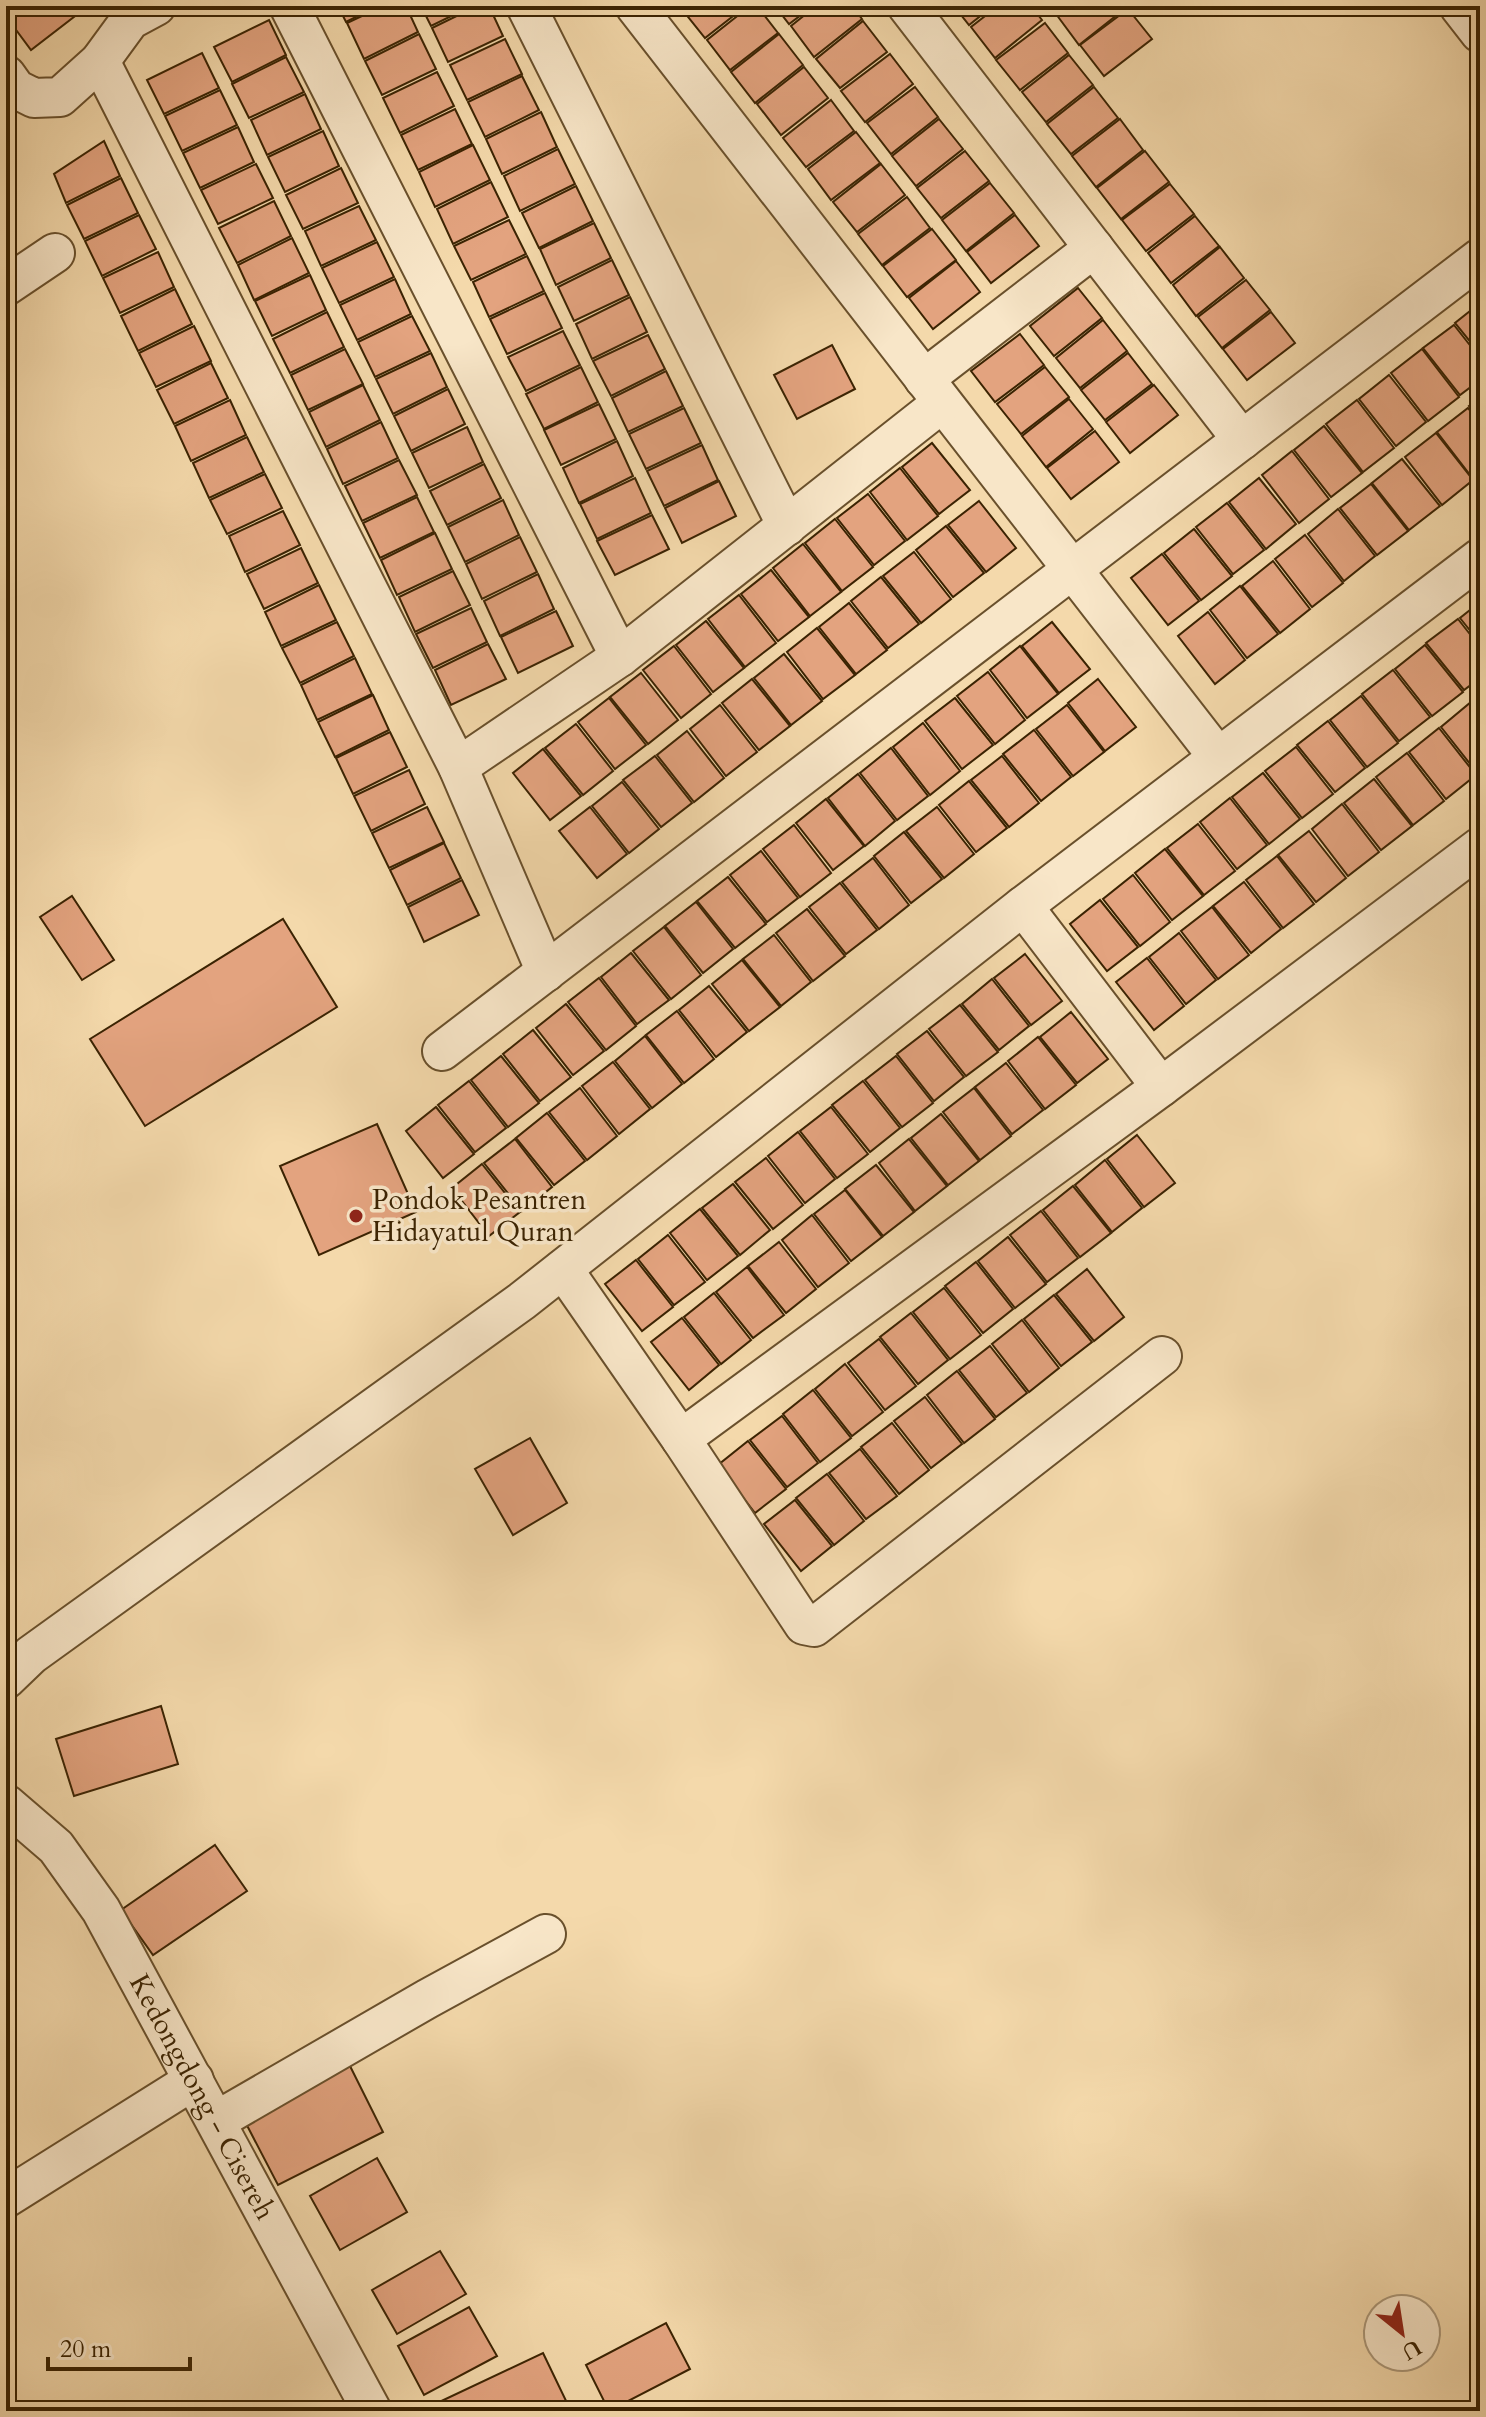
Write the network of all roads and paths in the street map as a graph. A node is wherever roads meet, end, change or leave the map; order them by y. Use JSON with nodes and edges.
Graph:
{"nodes":[{"id":1,"x":289,"y":6,"type":"edge"},
{"id":2,"x":526,"y":6,"type":"edge"},
{"id":3,"x":635,"y":6,"type":"edge"},
{"id":4,"x":907,"y":6,"type":"edge"},
{"id":5,"x":1459,"y":6,"type":"edge"},
{"id":6,"x":134,"y":11,"type":"edge"},
{"id":7,"x":1480,"y":33,"type":"edge"},
{"id":8,"x":100,"y":61,"type":"junction"},
{"id":9,"x":6,"y":75,"type":"edge"},
{"id":10,"x":1094,"y":248,"type":"junction"},
{"id":11,"x":55,"y":253,"type":"dead end"},
{"id":12,"x":1480,"y":258,"type":"edge"},
{"id":13,"x":6,"y":286,"type":"edge"},
{"id":14,"x":933,"y":391,"type":"junction"},
{"id":15,"x":1242,"y":440,"type":"junction"},
{"id":16,"x":787,"y":526,"type":"junction"},
{"id":17,"x":1480,"y":558,"type":"edge"},
{"id":18,"x":1072,"y":571,"type":"junction"},
{"id":19,"x":620,"y":657,"type":"junction"},
{"id":20,"x":1218,"y":757,"type":"junction"},
{"id":21,"x":458,"y":767,"type":"junction"},
{"id":22,"x":1480,"y":847,"type":"edge"},
{"id":23,"x":1023,"y":906,"type":"junction"},
{"id":24,"x":546,"y":972,"type":"junction"},
{"id":25,"x":442,"y":1051,"type":"dead end"},
{"id":26,"x":1161,"y":1087,"type":"junction"},
{"id":27,"x":563,"y":1269,"type":"junction"},
{"id":28,"x":1162,"y":1356,"type":"dead end"},
{"id":29,"x":681,"y":1439,"type":"junction"},
{"id":30,"x":6,"y":1679,"type":"edge"},
{"id":31,"x":6,"y":1804,"type":"edge"},
{"id":32,"x":546,"y":1934,"type":"dead end"},
{"id":33,"x":194,"y":2080,"type":"junction"},
{"id":34,"x":216,"y":2121,"type":"junction"},
{"id":35,"x":6,"y":2198,"type":"edge"},
{"id":36,"x":372,"y":2411,"type":"edge"}],
"edges":[{"from":1,"to":19,"type":"street"},
{"from":2,"to":16,"type":"street"},
{"from":3,"to":14,"type":"street"},
{"from":4,"to":10,"type":"street"},
{"from":5,"to":7,"type":"street"},
{"from":6,"to":8,"type":"street"},
{"from":8,"to":9,"type":"street"},
{"from":8,"to":21,"type":"street"},
{"from":10,"to":14,"type":"street"},
{"from":10,"to":15,"type":"street"},
{"from":11,"to":13,"type":"street"},
{"from":12,"to":15,"type":"street"},
{"from":14,"to":16,"type":"street"},
{"from":14,"to":18,"type":"street"},
{"from":15,"to":18,"type":"street"},
{"from":16,"to":19,"type":"street"},
{"from":17,"to":20,"type":"street"},
{"from":18,"to":20,"type":"street"},
{"from":18,"to":24,"type":"street"},
{"from":19,"to":21,"type":"street"},
{"from":20,"to":23,"type":"street"},
{"from":21,"to":24,"type":"street"},
{"from":22,"to":26,"type":"street"},
{"from":23,"to":26,"type":"street"},
{"from":23,"to":27,"type":"street"},
{"from":24,"to":25,"type":"street"},
{"from":26,"to":29,"type":"street"},
{"from":27,"to":29,"type":"street"},
{"from":27,"to":30,"type":"street"},
{"from":28,"to":29,"type":"street"},
{"from":31,"to":33,"type":"street","name":"Kedongdong - Cisereh"},
{"from":32,"to":34,"type":"street"},
{"from":33,"to":34,"type":"street","name":"Kedongdong - Cisereh"},
{"from":33,"to":35,"type":"street"},
{"from":34,"to":36,"type":"street","name":"Kedongdong - Cisereh"}]}
